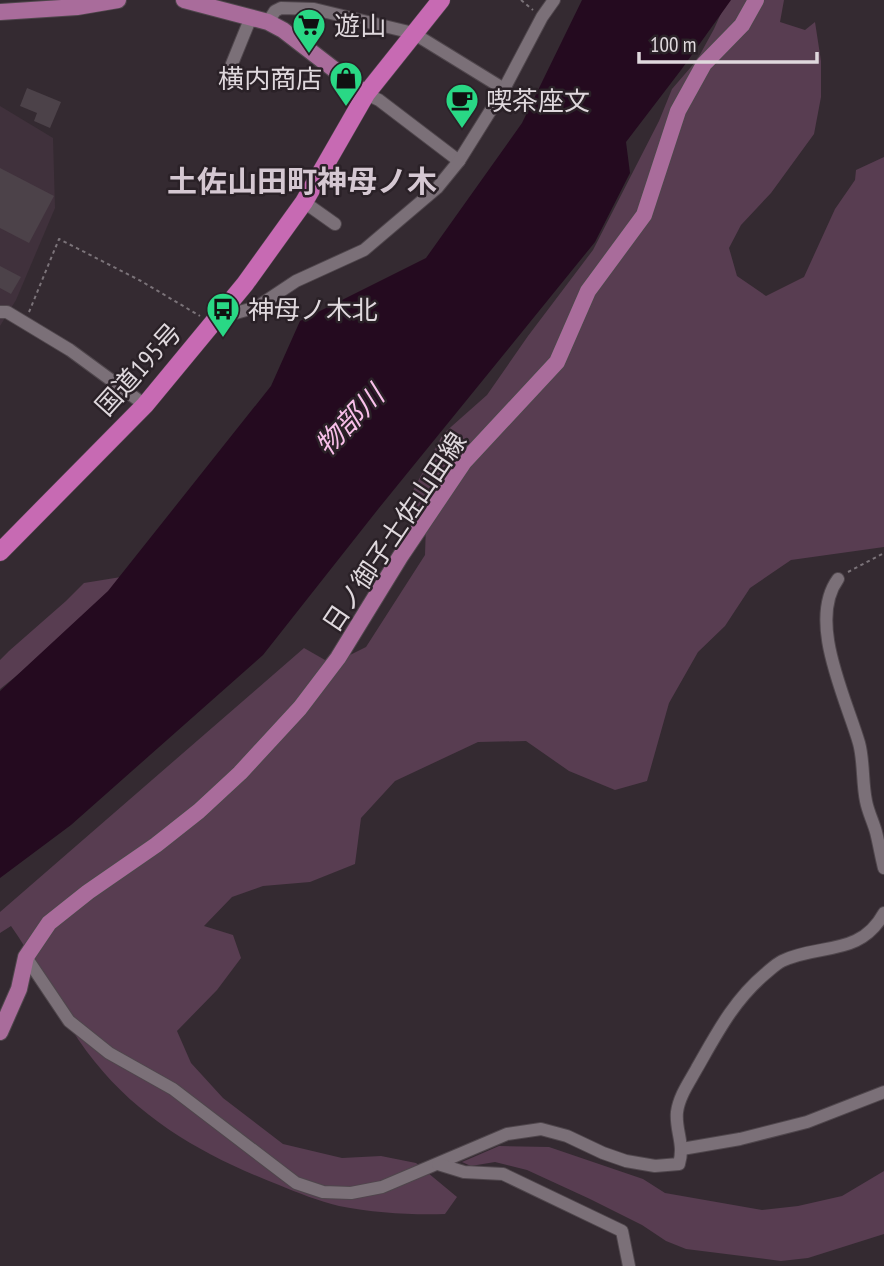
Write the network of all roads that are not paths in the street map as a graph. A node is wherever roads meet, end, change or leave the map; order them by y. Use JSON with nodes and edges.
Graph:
{"nodes":[{"id":1,"x":118,"y":0,"type":"edge"},
{"id":2,"x":184,"y":0,"type":"edge"},
{"id":3,"x":441,"y":0,"type":"edge"},
{"id":4,"x":554,"y":0,"type":"edge"},
{"id":5,"x":755,"y":0,"type":"edge"},
{"id":6,"x":222,"y":4,"type":"edge"},
{"id":7,"x":317,"y":5,"type":"edge"},
{"id":8,"x":1,"y":15,"type":"edge"},
{"id":9,"x":251,"y":17,"type":"junction"},
{"id":10,"x":268,"y":22,"type":"junction"},
{"id":11,"x":413,"y":33,"type":"junction"},
{"id":12,"x":227,"y":76,"type":"dead end"},
{"id":13,"x":504,"y":89,"type":"junction"},
{"id":14,"x":366,"y":94,"type":"junction"},
{"id":15,"x":459,"y":161,"type":"junction"},
{"id":16,"x":304,"y":202,"type":"junction"},
{"id":17,"x":335,"y":224,"type":"dead end"},
{"id":18,"x":0,"y":312,"type":"edge"},
{"id":19,"x":215,"y":321,"type":"junction"},
{"id":20,"x":145,"y":405,"type":"junction"},
{"id":21,"x":0,"y":552,"type":"edge"},
{"id":22,"x":838,"y":579,"type":"road end"},
{"id":23,"x":884,"y":868,"type":"edge"},
{"id":24,"x":884,"y":913,"type":"edge"},
{"id":25,"x":26,"y":957,"type":"junction"},
{"id":26,"x":0,"y":1032,"type":"edge"},
{"id":27,"x":884,"y":1092,"type":"edge"},
{"id":28,"x":682,"y":1149,"type":"junction"},
{"id":29,"x":438,"y":1164,"type":"junction"},
{"id":30,"x":629,"y":1266,"type":"edge"}],
"edges":[{"from":1,"to":8,"type":"main road"},
{"from":2,"to":6,"type":"main road"},
{"from":3,"to":11,"type":"highway","name":"国道195号"},
{"from":4,"to":13,"type":"street"},
{"from":5,"to":25,"type":"main road","name":"日ノ御子土佐山田線"},
{"from":6,"to":9,"type":"main road"},
{"from":7,"to":10,"type":"street"},
{"from":7,"to":11,"type":"street"},
{"from":9,"to":10,"type":"main road"},
{"from":9,"to":12,"type":"street"},
{"from":10,"to":14,"type":"main road"},
{"from":11,"to":13,"type":"street"},
{"from":11,"to":14,"type":"highway","name":"国道195号"},
{"from":13,"to":15,"type":"street"},
{"from":14,"to":15,"type":"street"},
{"from":14,"to":16,"type":"highway","name":"国道195号"},
{"from":15,"to":19,"type":"street"},
{"from":16,"to":17,"type":"street"},
{"from":16,"to":19,"type":"highway","name":"国道195号"},
{"from":18,"to":20,"type":"street"},
{"from":19,"to":20,"type":"highway","name":"国道195号"},
{"from":20,"to":21,"type":"highway","name":"国道195号"},
{"from":22,"to":23,"type":"street"},
{"from":24,"to":28,"type":"street"},
{"from":25,"to":26,"type":"main road","name":"日ノ御子土佐山田線"},
{"from":25,"to":29,"type":"street"},
{"from":27,"to":28,"type":"street"},
{"from":28,"to":29,"type":"street"},
{"from":29,"to":30,"type":"street"}]}
